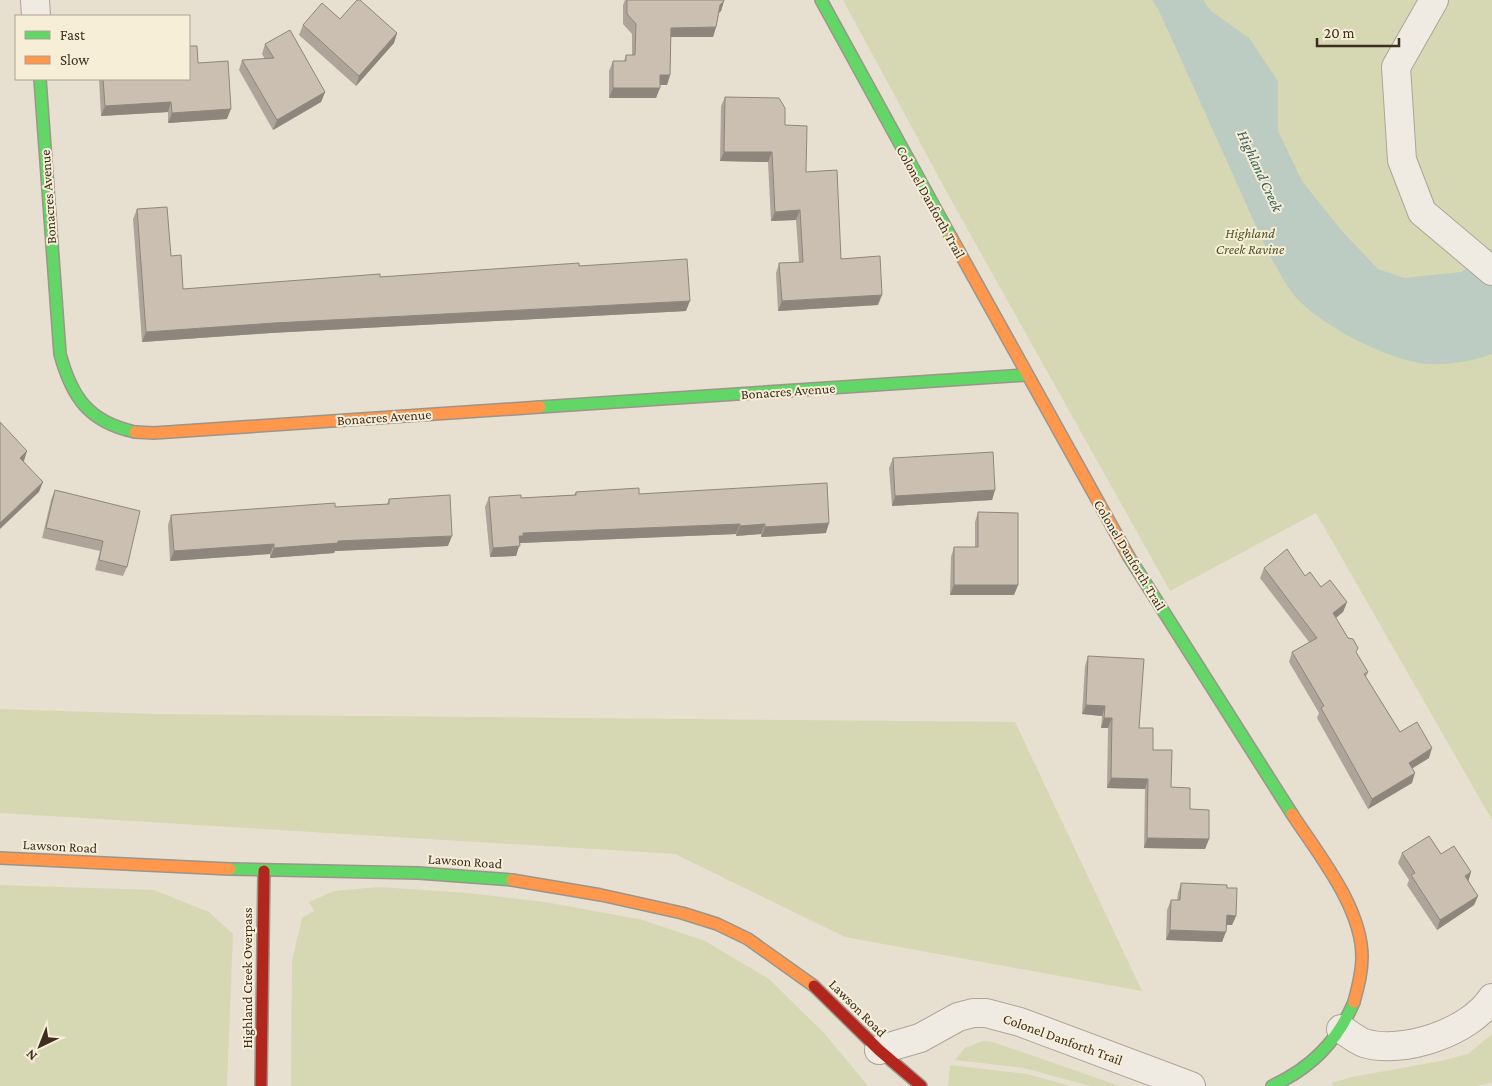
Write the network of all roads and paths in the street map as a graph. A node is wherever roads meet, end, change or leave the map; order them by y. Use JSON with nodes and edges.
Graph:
{"nodes":[{"id":1,"x":34,"y":0,"type":"edge"},
{"id":2,"x":821,"y":0,"type":"edge"},
{"id":3,"x":1434,"y":0,"type":"edge"},
{"id":4,"x":36,"y":15,"type":"edge"},
{"id":5,"x":40,"y":80,"type":"edge"},
{"id":6,"x":1492,"y":271,"type":"edge"},
{"id":7,"x":1026,"y":375,"type":"junction"},
{"id":8,"x":0,"y":858,"type":"edge"},
{"id":9,"x":264,"y":870,"type":"junction"},
{"id":10,"x":1492,"y":998,"type":"edge"},
{"id":11,"x":1341,"y":1029,"type":"junction"},
{"id":12,"x":884,"y":1062,"type":"junction"},
{"id":13,"x":262,"y":1086,"type":"edge"},
{"id":14,"x":921,"y":1086,"type":"edge"},
{"id":15,"x":1191,"y":1086,"type":"edge"},
{"id":16,"x":1272,"y":1086,"type":"edge"}],
"edges":[{"from":1,"to":4,"type":"street"},
{"from":2,"to":7,"type":"street","name":"Colonel Danforth Trail"},
{"from":3,"to":6,"type":"street"},
{"from":5,"to":7,"type":"street","name":"Bonacres Avenue"},
{"from":7,"to":11,"type":"street","name":"Colonel Danforth Trail"},
{"from":8,"to":9,"type":"street","name":"Lawson Road"},
{"from":9,"to":12,"type":"street","name":"Lawson Road"},
{"from":9,"to":13,"type":"street","name":"Highland Creek Overpass"},
{"from":10,"to":11,"type":"street"},
{"from":11,"to":16,"type":"street","name":"Colonel Danforth Trail"},
{"from":12,"to":14,"type":"street","name":"Lawson Road"},
{"from":12,"to":15,"type":"street","name":"Colonel Danforth Trail"}]}
